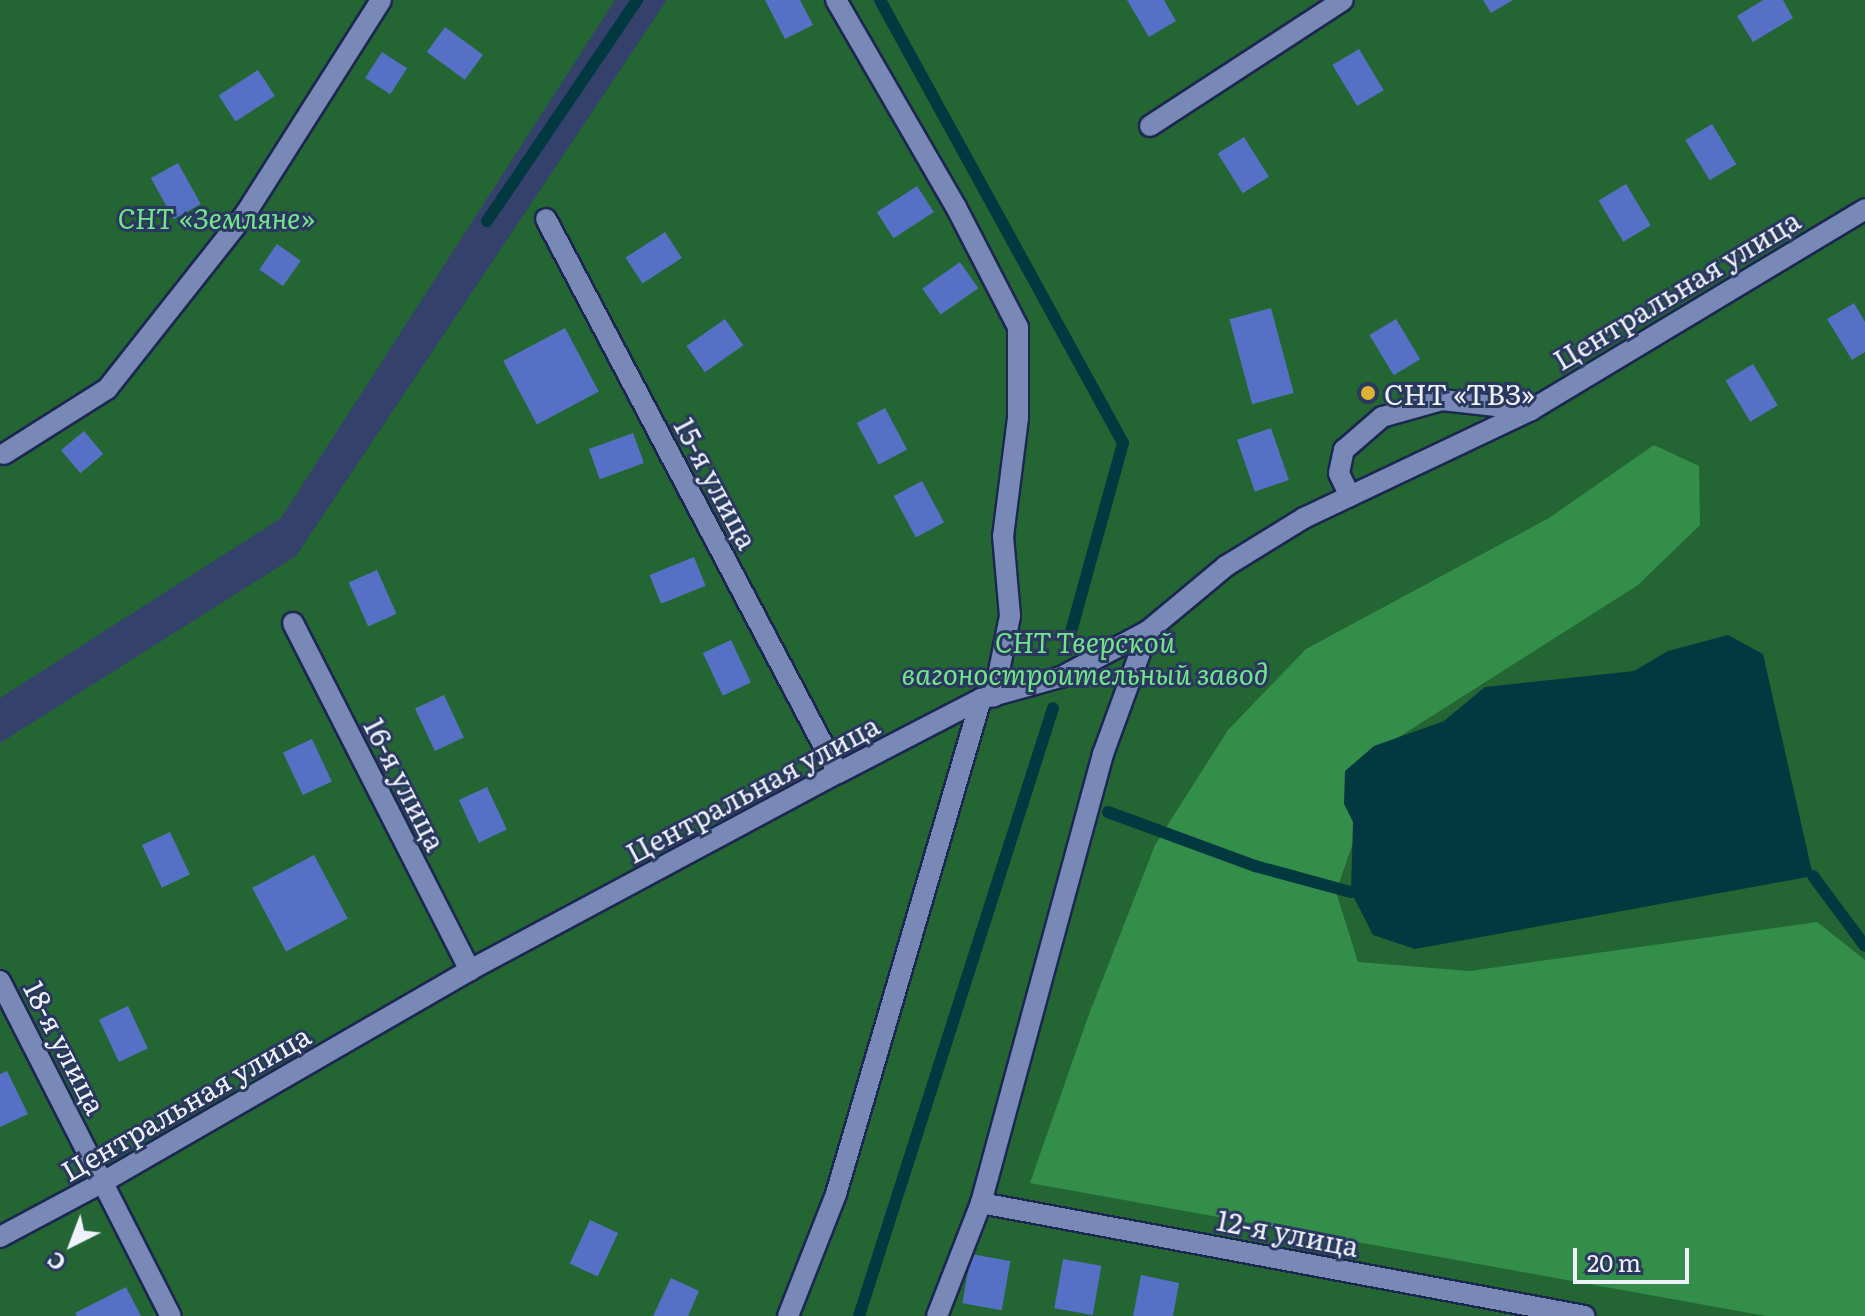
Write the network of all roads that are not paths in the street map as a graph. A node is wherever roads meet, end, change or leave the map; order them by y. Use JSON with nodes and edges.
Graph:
{"nodes":[{"id":1,"x":381,"y":0,"type":"edge"},
{"id":2,"x":836,"y":0,"type":"edge"},
{"id":3,"x":1343,"y":0,"type":"edge"},
{"id":4,"x":1150,"y":126,"type":"dead end"},
{"id":5,"x":1865,"y":209,"type":"edge"},
{"id":6,"x":546,"y":219,"type":"dead end"},
{"id":7,"x":1531,"y":410,"type":"junction"},
{"id":8,"x":4,"y":454,"type":"dead end"},
{"id":9,"x":1350,"y":496,"type":"junction"},
{"id":10,"x":293,"y":623,"type":"dead end"},
{"id":11,"x":1148,"y":631,"type":"junction"},
{"id":12,"x":988,"y":698,"type":"junction"},
{"id":13,"x":838,"y":773,"type":"junction"},
{"id":14,"x":470,"y":970,"type":"junction"},
{"id":15,"x":0,"y":981,"type":"edge"},
{"id":16,"x":103,"y":1182,"type":"junction"},
{"id":17,"x":981,"y":1203,"type":"junction"},
{"id":18,"x":0,"y":1237,"type":"edge"},
{"id":19,"x":171,"y":1316,"type":"edge"},
{"id":20,"x":788,"y":1316,"type":"edge"},
{"id":21,"x":937,"y":1316,"type":"edge"},
{"id":22,"x":1585,"y":1316,"type":"edge"}],
"edges":[{"from":1,"to":8,"type":"street"},
{"from":2,"to":12,"type":"street"},
{"from":3,"to":4,"type":"street"},
{"from":5,"to":7,"type":"street","name":"Центральная улица"},
{"from":6,"to":13,"type":"street","name":"15-я улица"},
{"from":7,"to":9,"type":"street","name":"Центральная улица"},
{"from":7,"to":9,"type":"street"},
{"from":9,"to":11,"type":"street","name":"Центральная улица"},
{"from":10,"to":14,"type":"street","name":"16-я улица"},
{"from":11,"to":12,"type":"street","name":"Центральная улица"},
{"from":11,"to":17,"type":"street"},
{"from":12,"to":13,"type":"street","name":"Центральная улица"},
{"from":12,"to":20,"type":"street"},
{"from":13,"to":14,"type":"street","name":"Центральная улица"},
{"from":14,"to":16,"type":"street","name":"Центральная улица"},
{"from":15,"to":16,"type":"street","name":"18-я улица"},
{"from":16,"to":18,"type":"street","name":"Центральная улица"},
{"from":16,"to":19,"type":"street","name":"18-я улица"},
{"from":17,"to":21,"type":"street"},
{"from":17,"to":22,"type":"street","name":"12-я улица"}]}
